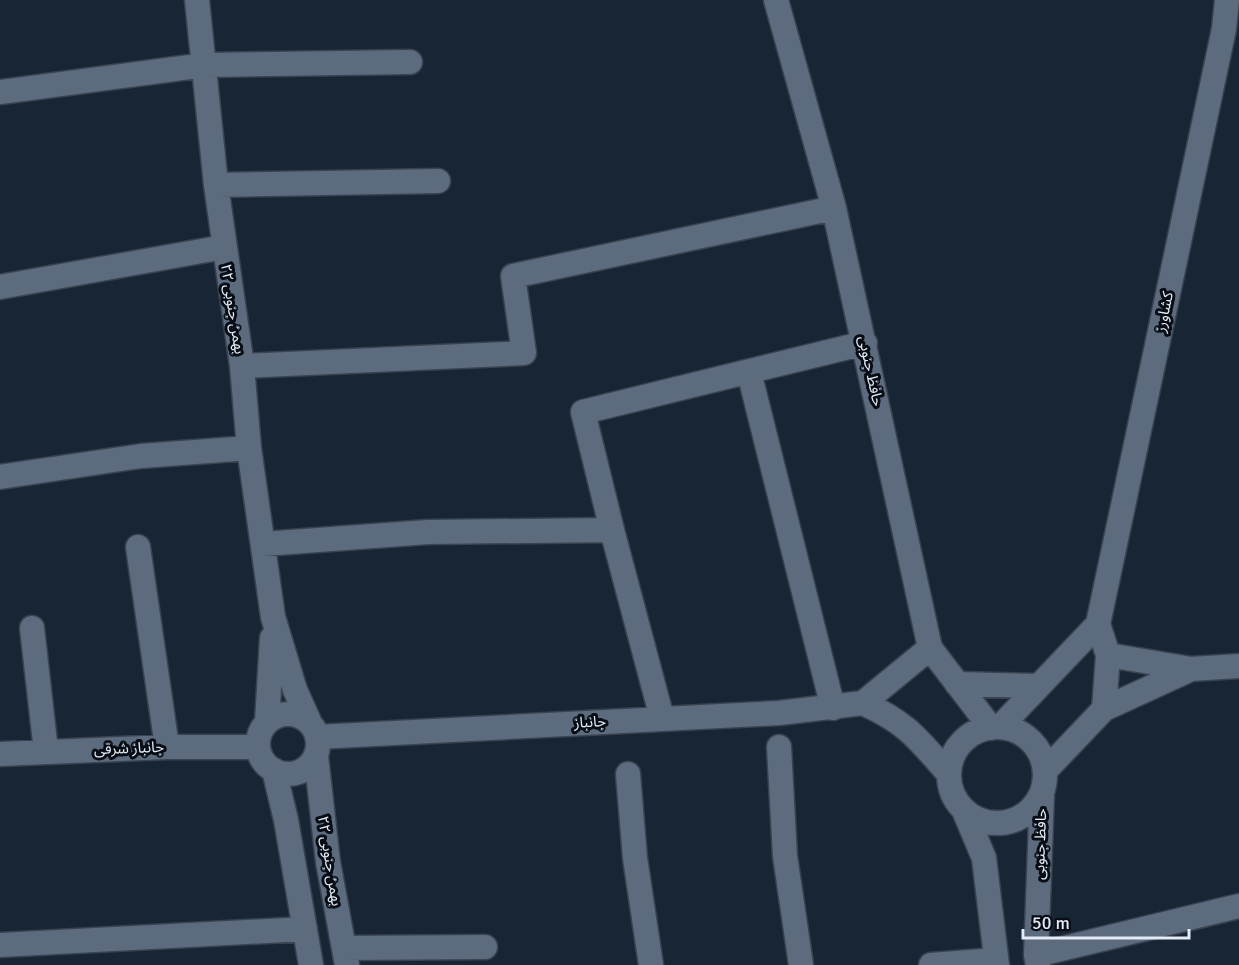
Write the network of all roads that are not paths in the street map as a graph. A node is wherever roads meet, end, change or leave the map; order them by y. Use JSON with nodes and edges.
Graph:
{"nodes":[{"id":1,"x":197,"y":0,"type":"edge"},
{"id":2,"x":776,"y":0,"type":"edge"},
{"id":3,"x":1227,"y":0,"type":"edge"},
{"id":4,"x":1231,"y":30,"type":"edge"},
{"id":5,"x":410,"y":62,"type":"dead end"},
{"id":6,"x":205,"y":65,"type":"junction"},
{"id":7,"x":0,"y":92,"type":"edge"},
{"id":8,"x":438,"y":181,"type":"dead end"},
{"id":9,"x":216,"y":185,"type":"junction"},
{"id":10,"x":834,"y":208,"type":"junction"},
{"id":11,"x":224,"y":247,"type":"junction"},
{"id":12,"x":0,"y":287,"type":"edge"},
{"id":13,"x":865,"y":343,"type":"junction"},
{"id":14,"x":242,"y":366,"type":"junction"},
{"id":15,"x":749,"y":372,"type":"junction"},
{"id":16,"x":249,"y":448,"type":"junction"},
{"id":17,"x":0,"y":477,"type":"edge"},
{"id":18,"x":612,"y":530,"type":"junction"},
{"id":19,"x":263,"y":544,"type":"junction"},
{"id":20,"x":138,"y":547,"type":"dead end"},
{"id":21,"x":273,"y":617,"type":"junction"},
{"id":22,"x":1098,"y":624,"type":"junction"},
{"id":23,"x":32,"y":628,"type":"dead end"},
{"id":24,"x":930,"y":648,"type":"junction"},
{"id":25,"x":1108,"y":655,"type":"junction"},
{"id":26,"x":1239,"y":666,"type":"edge"},
{"id":27,"x":1191,"y":669,"type":"junction"},
{"id":28,"x":957,"y":684,"type":"junction"},
{"id":29,"x":1038,"y":686,"type":"junction"},
{"id":30,"x":863,"y":704,"type":"junction"},
{"id":31,"x":833,"y":708,"type":"junction"},
{"id":32,"x":1104,"y":710,"type":"junction"},
{"id":33,"x":662,"y":718,"type":"junction"},
{"id":34,"x":267,"y":722,"type":"junction"},
{"id":35,"x":995,"y":727,"type":"junction"},
{"id":36,"x":314,"y":738,"type":"junction"},
{"id":37,"x":167,"y":747,"type":"junction"},
{"id":38,"x":258,"y":747,"type":"junction"},
{"id":39,"x":779,"y":747,"type":"dead end"},
{"id":40,"x":46,"y":751,"type":"junction"},
{"id":41,"x":0,"y":754,"type":"edge"},
{"id":42,"x":274,"y":770,"type":"junction"},
{"id":43,"x":948,"y":773,"type":"junction"},
{"id":44,"x":628,"y":774,"type":"dead end"},
{"id":45,"x":1044,"y":783,"type":"junction"},
{"id":46,"x":965,"y":813,"type":"junction"},
{"id":47,"x":1239,"y":906,"type":"edge"},
{"id":48,"x":305,"y":928,"type":"junction"},
{"id":49,"x":0,"y":945,"type":"edge"},
{"id":50,"x":484,"y":947,"type":"dead end"},
{"id":51,"x":346,"y":956,"type":"edge"},
{"id":52,"x":1037,"y":960,"type":"edge"},
{"id":53,"x":995,"y":963,"type":"edge"},
{"id":54,"x":311,"y":965,"type":"edge"},
{"id":55,"x":651,"y":965,"type":"edge"},
{"id":56,"x":801,"y":965,"type":"edge"},
{"id":57,"x":931,"y":965,"type":"edge"}],
"edges":[{"from":1,"to":6,"type":"street","name":"۲۲ بهمن جنوبی"},
{"from":2,"to":10,"type":"street","name":"حافظ جنوبی"},
{"from":3,"to":4,"type":"street","name":"کشاورز"},
{"from":4,"to":22,"type":"street","name":"کشاورز"},
{"from":5,"to":6,"type":"street"},
{"from":6,"to":7,"type":"street"},
{"from":6,"to":9,"type":"street","name":"۲۲ بهمن جنوبی"},
{"from":8,"to":9,"type":"street"},
{"from":9,"to":11,"type":"street","name":"۲۲ بهمن جنوبی"},
{"from":10,"to":13,"type":"street","name":"حافظ جنوبی"},
{"from":10,"to":14,"type":"street"},
{"from":11,"to":12,"type":"street"},
{"from":11,"to":14,"type":"street","name":"۲۲ بهمن جنوبی"},
{"from":13,"to":15,"type":"street"},
{"from":13,"to":24,"type":"street","name":"حافظ جنوبی"},
{"from":14,"to":16,"type":"street","name":"۲۲ بهمن جنوبی"},
{"from":15,"to":18,"type":"street"},
{"from":15,"to":31,"type":"street"},
{"from":16,"to":17,"type":"street"},
{"from":16,"to":19,"type":"street","name":"۲۲ بهمن جنوبی"},
{"from":18,"to":19,"type":"street"},
{"from":18,"to":33,"type":"street"},
{"from":19,"to":21,"type":"street","name":"۲۲ بهمن جنوبی"},
{"from":20,"to":37,"type":"street"},
{"from":21,"to":34,"type":"street","name":"۲۲ بهمن جنوبی"},
{"from":21,"to":36,"type":"street","name":"۲۲ بهمن جنوبی"},
{"from":22,"to":25,"type":"street"},
{"from":22,"to":29,"type":"street"},
{"from":23,"to":40,"type":"street"},
{"from":24,"to":28,"type":"street","name":"حافظ جنوبی"},
{"from":24,"to":30,"type":"street"},
{"from":25,"to":27,"type":"street"},
{"from":25,"to":32,"type":"street"},
{"from":26,"to":27,"type":"street"},
{"from":27,"to":32,"type":"street"},
{"from":28,"to":29,"type":"street"},
{"from":28,"to":35,"type":"street","name":"حافظ جنوبی"},
{"from":29,"to":35,"type":"street"},
{"from":30,"to":31,"type":"street","name":"جانباز"},
{"from":30,"to":43,"type":"street"},
{"from":31,"to":33,"type":"street","name":"جانباز"},
{"from":32,"to":45,"type":"street"},
{"from":33,"to":36,"type":"street","name":"جانباز"},
{"from":34,"to":36,"type":"street"},
{"from":34,"to":38,"type":"street"},
{"from":35,"to":43,"type":"street"},
{"from":35,"to":45,"type":"street"},
{"from":36,"to":42,"type":"street"},
{"from":36,"to":51,"type":"street","name":"۲۲ بهمن جنوبی"},
{"from":37,"to":38,"type":"street","name":"جانباز شرقی"},
{"from":37,"to":40,"type":"street","name":"جانباز شرقی"},
{"from":38,"to":42,"type":"street"},
{"from":39,"to":56,"type":"street"},
{"from":40,"to":41,"type":"street","name":"جانباز شرقی"},
{"from":42,"to":48,"type":"street"},
{"from":43,"to":46,"type":"street"},
{"from":44,"to":55,"type":"street"},
{"from":45,"to":46,"type":"street"},
{"from":45,"to":52,"type":"street","name":"حافظ جنوبی"},
{"from":46,"to":53,"type":"street"},
{"from":47,"to":52,"type":"street"},
{"from":48,"to":49,"type":"street"},
{"from":48,"to":54,"type":"street"},
{"from":50,"to":51,"type":"street"},
{"from":53,"to":57,"type":"street"}]}
